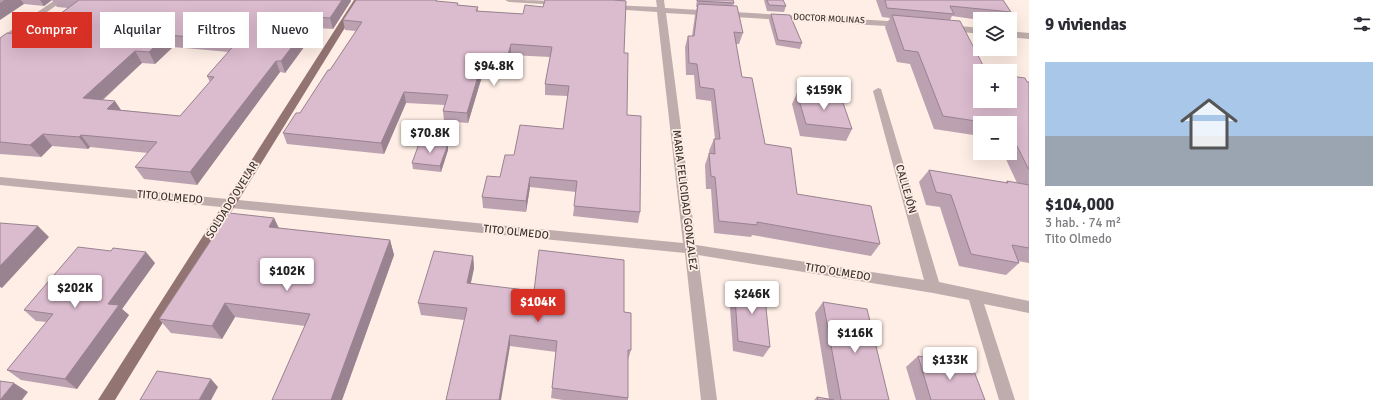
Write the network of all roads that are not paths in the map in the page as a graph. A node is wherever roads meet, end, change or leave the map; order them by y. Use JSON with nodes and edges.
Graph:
{"nodes":[{"id":1,"x":60,"y":0,"type":"edge"},
{"id":2,"x":358,"y":0,"type":"edge"},
{"id":3,"x":509,"y":0,"type":"edge"},
{"id":4,"x":570,"y":4,"type":"edge"},
{"id":5,"x":660,"y":5,"type":"edge"},
{"id":6,"x":600,"y":6,"type":"edge"},
{"id":7,"x":911,"y":25,"type":"edge"},
{"id":8,"x":942,"y":28,"type":"edge"},
{"id":9,"x":973,"y":30,"type":"edge"},
{"id":10,"x":1017,"y":35,"type":"edge"},
{"id":11,"x":1029,"y":36,"type":"edge"},
{"id":12,"x":0,"y":42,"type":"edge"},
{"id":13,"x":878,"y":91,"type":"dead end"},
{"id":14,"x":0,"y":181,"type":"edge"},
{"id":15,"x":230,"y":203,"type":"junction"},
{"id":16,"x":691,"y":249,"type":"junction"},
{"id":17,"x":933,"y":287,"type":"junction"},
{"id":18,"x":975,"y":296,"type":"junction"},
{"id":19,"x":1029,"y":307,"type":"edge"},
{"id":20,"x":106,"y":400,"type":"edge"},
{"id":21,"x":709,"y":400,"type":"edge"},
{"id":22,"x":1007,"y":400,"type":"edge"}],
"edges":[{"from":1,"to":12,"type":"street"},
{"from":2,"to":15,"type":"main road","name":"SOLDADO OVELAR"},
{"from":3,"to":4,"type":"street"},
{"from":5,"to":6,"type":"street","name":"DOCTOR MOLINAS"},
{"from":5,"to":7,"type":"street","name":"DOCTOR MOLINAS"},
{"from":5,"to":16,"type":"street","name":"MARIA FELICIDAD GONZALEZ"},
{"from":8,"to":9,"type":"street"},
{"from":10,"to":11,"type":"street"},
{"from":13,"to":17,"type":"street","name":"CALLEJÓN"},
{"from":14,"to":15,"type":"street","name":"TITO OLMEDO"},
{"from":15,"to":16,"type":"street","name":"TITO OLMEDO"},
{"from":15,"to":20,"type":"main road","name":"SOLDADO OVELAR"},
{"from":16,"to":17,"type":"street","name":"TITO OLMEDO"},
{"from":16,"to":21,"type":"street","name":"MARIA FELICIDAD GONZALEZ"},
{"from":17,"to":18,"type":"street","name":"TITO OLMEDO"},
{"from":18,"to":19,"type":"street","name":"TITO OLMEDO"},
{"from":18,"to":22,"type":"street"}]}
